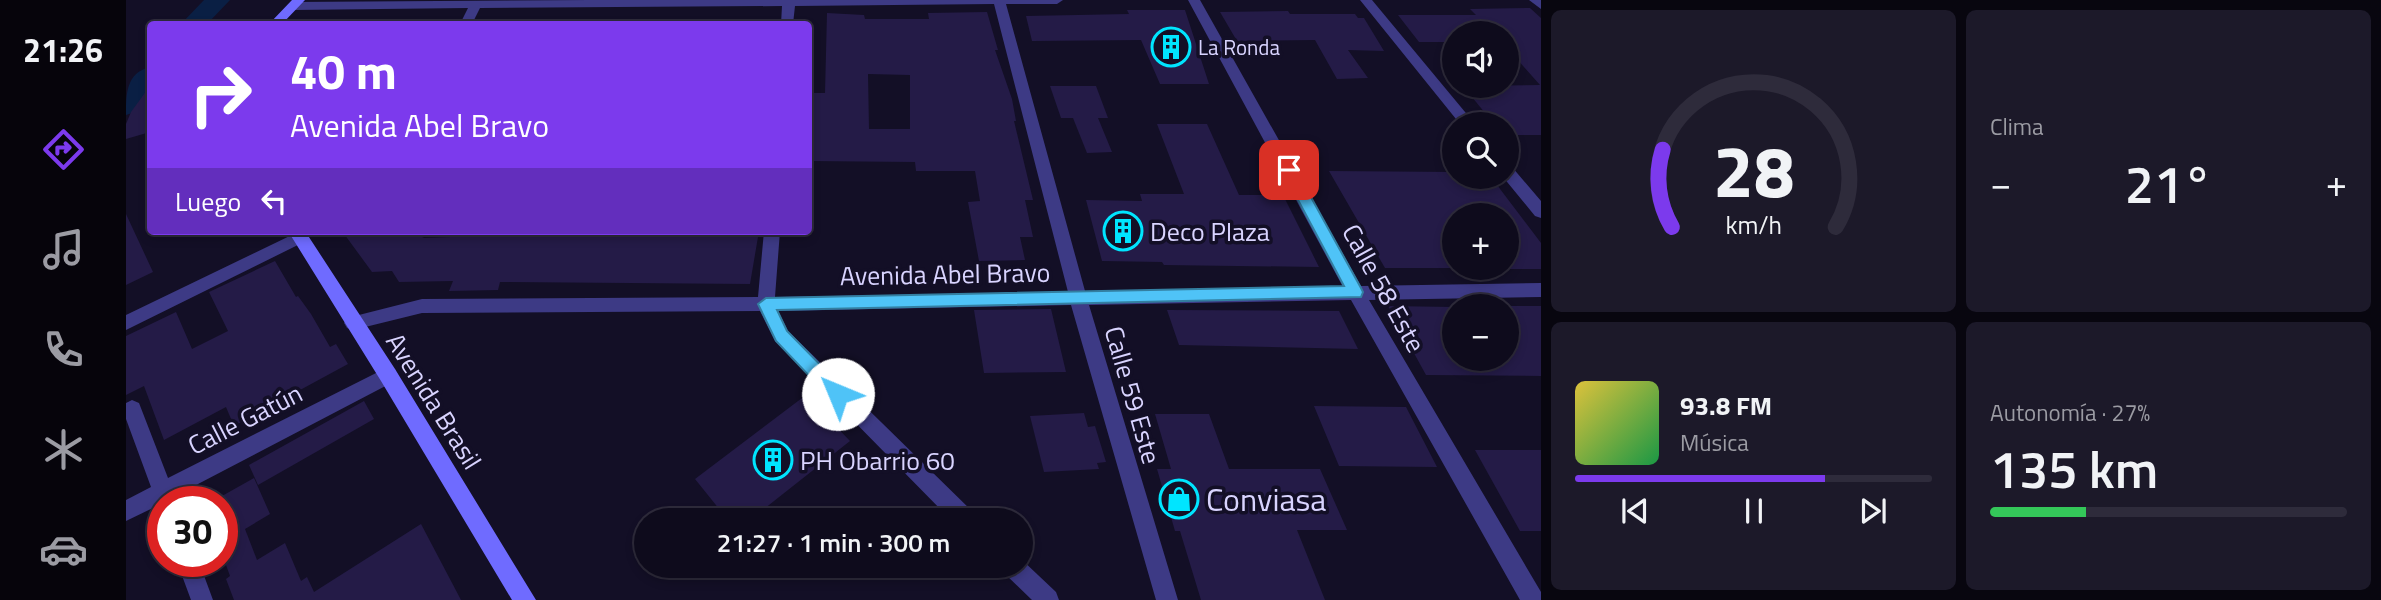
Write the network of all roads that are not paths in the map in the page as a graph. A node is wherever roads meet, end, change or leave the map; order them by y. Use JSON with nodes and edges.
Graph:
{"nodes":[{"id":1,"x":999,"y":0,"type":"edge"},
{"id":2,"x":1056,"y":0,"type":"edge"},
{"id":3,"x":1194,"y":0,"type":"edge"},
{"id":4,"x":1366,"y":0,"type":"edge"},
{"id":5,"x":1535,"y":0,"type":"edge"},
{"id":6,"x":582,"y":2,"type":"edge"},
{"id":7,"x":789,"y":2,"type":"edge"},
{"id":8,"x":296,"y":3,"type":"edge"},
{"id":9,"x":1541,"y":5,"type":"edge"},
{"id":10,"x":475,"y":6,"type":"junction"},
{"id":11,"x":278,"y":21,"type":"edge"},
{"id":12,"x":468,"y":21,"type":"edge"},
{"id":13,"x":787,"y":21,"type":"edge"},
{"id":14,"x":1458,"y":112,"type":"edge"},
{"id":15,"x":1519,"y":185,"type":"edge"},
{"id":16,"x":1541,"y":212,"type":"edge"},
{"id":17,"x":296,"y":235,"type":"edge"},
{"id":18,"x":299,"y":235,"type":"edge"},
{"id":19,"x":772,"y":235,"type":"edge"},
{"id":20,"x":1541,"y":290,"type":"edge"},
{"id":21,"x":1355,"y":292,"type":"junction"},
{"id":22,"x":1078,"y":298,"type":"junction"},
{"id":23,"x":766,"y":304,"type":"junction"},
{"id":24,"x":126,"y":323,"type":"edge"},
{"id":25,"x":353,"y":323,"type":"junction"},
{"id":26,"x":388,"y":375,"type":"junction"},
{"id":27,"x":132,"y":410,"type":"dead end"},
{"id":28,"x":160,"y":486,"type":"edge"},
{"id":29,"x":183,"y":486,"type":"edge"},
{"id":30,"x":147,"y":503,"type":"edge"},
{"id":31,"x":954,"y":508,"type":"edge"},
{"id":32,"x":126,"y":511,"type":"edge"},
{"id":33,"x":194,"y":577,"type":"edge"},
{"id":34,"x":1026,"y":578,"type":"edge"},
{"id":35,"x":202,"y":600,"type":"edge"},
{"id":36,"x":525,"y":600,"type":"edge"},
{"id":37,"x":1048,"y":600,"type":"edge"},
{"id":38,"x":1167,"y":600,"type":"edge"},
{"id":39,"x":1533,"y":600,"type":"edge"}],
"edges":[{"from":1,"to":2,"type":"street"},
{"from":1,"to":7,"type":"street"},
{"from":1,"to":22,"type":"street","name":"Calle 59 Este"},
{"from":3,"to":21,"type":"street","name":"Calle 58 Este"},
{"from":4,"to":14,"type":"street"},
{"from":5,"to":9,"type":"street"},
{"from":6,"to":7,"type":"street"},
{"from":6,"to":10,"type":"street"},
{"from":7,"to":13,"type":"street"},
{"from":8,"to":10,"type":"street"},
{"from":8,"to":11,"type":"main road"},
{"from":10,"to":12,"type":"street"},
{"from":15,"to":16,"type":"street"},
{"from":17,"to":24,"type":"street"},
{"from":18,"to":25,"type":"main road","name":"Avenida Brasil"},
{"from":19,"to":23,"type":"street"},
{"from":20,"to":21,"type":"street","name":"Avenida Abel Bravo"},
{"from":21,"to":22,"type":"street","name":"Avenida Abel Bravo"},
{"from":21,"to":39,"type":"street","name":"Calle 58 Este"},
{"from":22,"to":23,"type":"street","name":"Avenida Abel Bravo"},
{"from":22,"to":38,"type":"street","name":"Calle 59 Este"},
{"from":23,"to":25,"type":"street","name":"Avenida Abel Bravo"},
{"from":23,"to":31,"type":"street"},
{"from":25,"to":26,"type":"main road","name":"Avenida Brasil"},
{"from":26,"to":29,"type":"street","name":"Calle Gatún"},
{"from":26,"to":36,"type":"main road","name":"Avenida Brasil"},
{"from":27,"to":28,"type":"street"},
{"from":30,"to":32,"type":"street","name":"Calle Gatún"},
{"from":33,"to":35,"type":"street"},
{"from":34,"to":37,"type":"street"}]}
